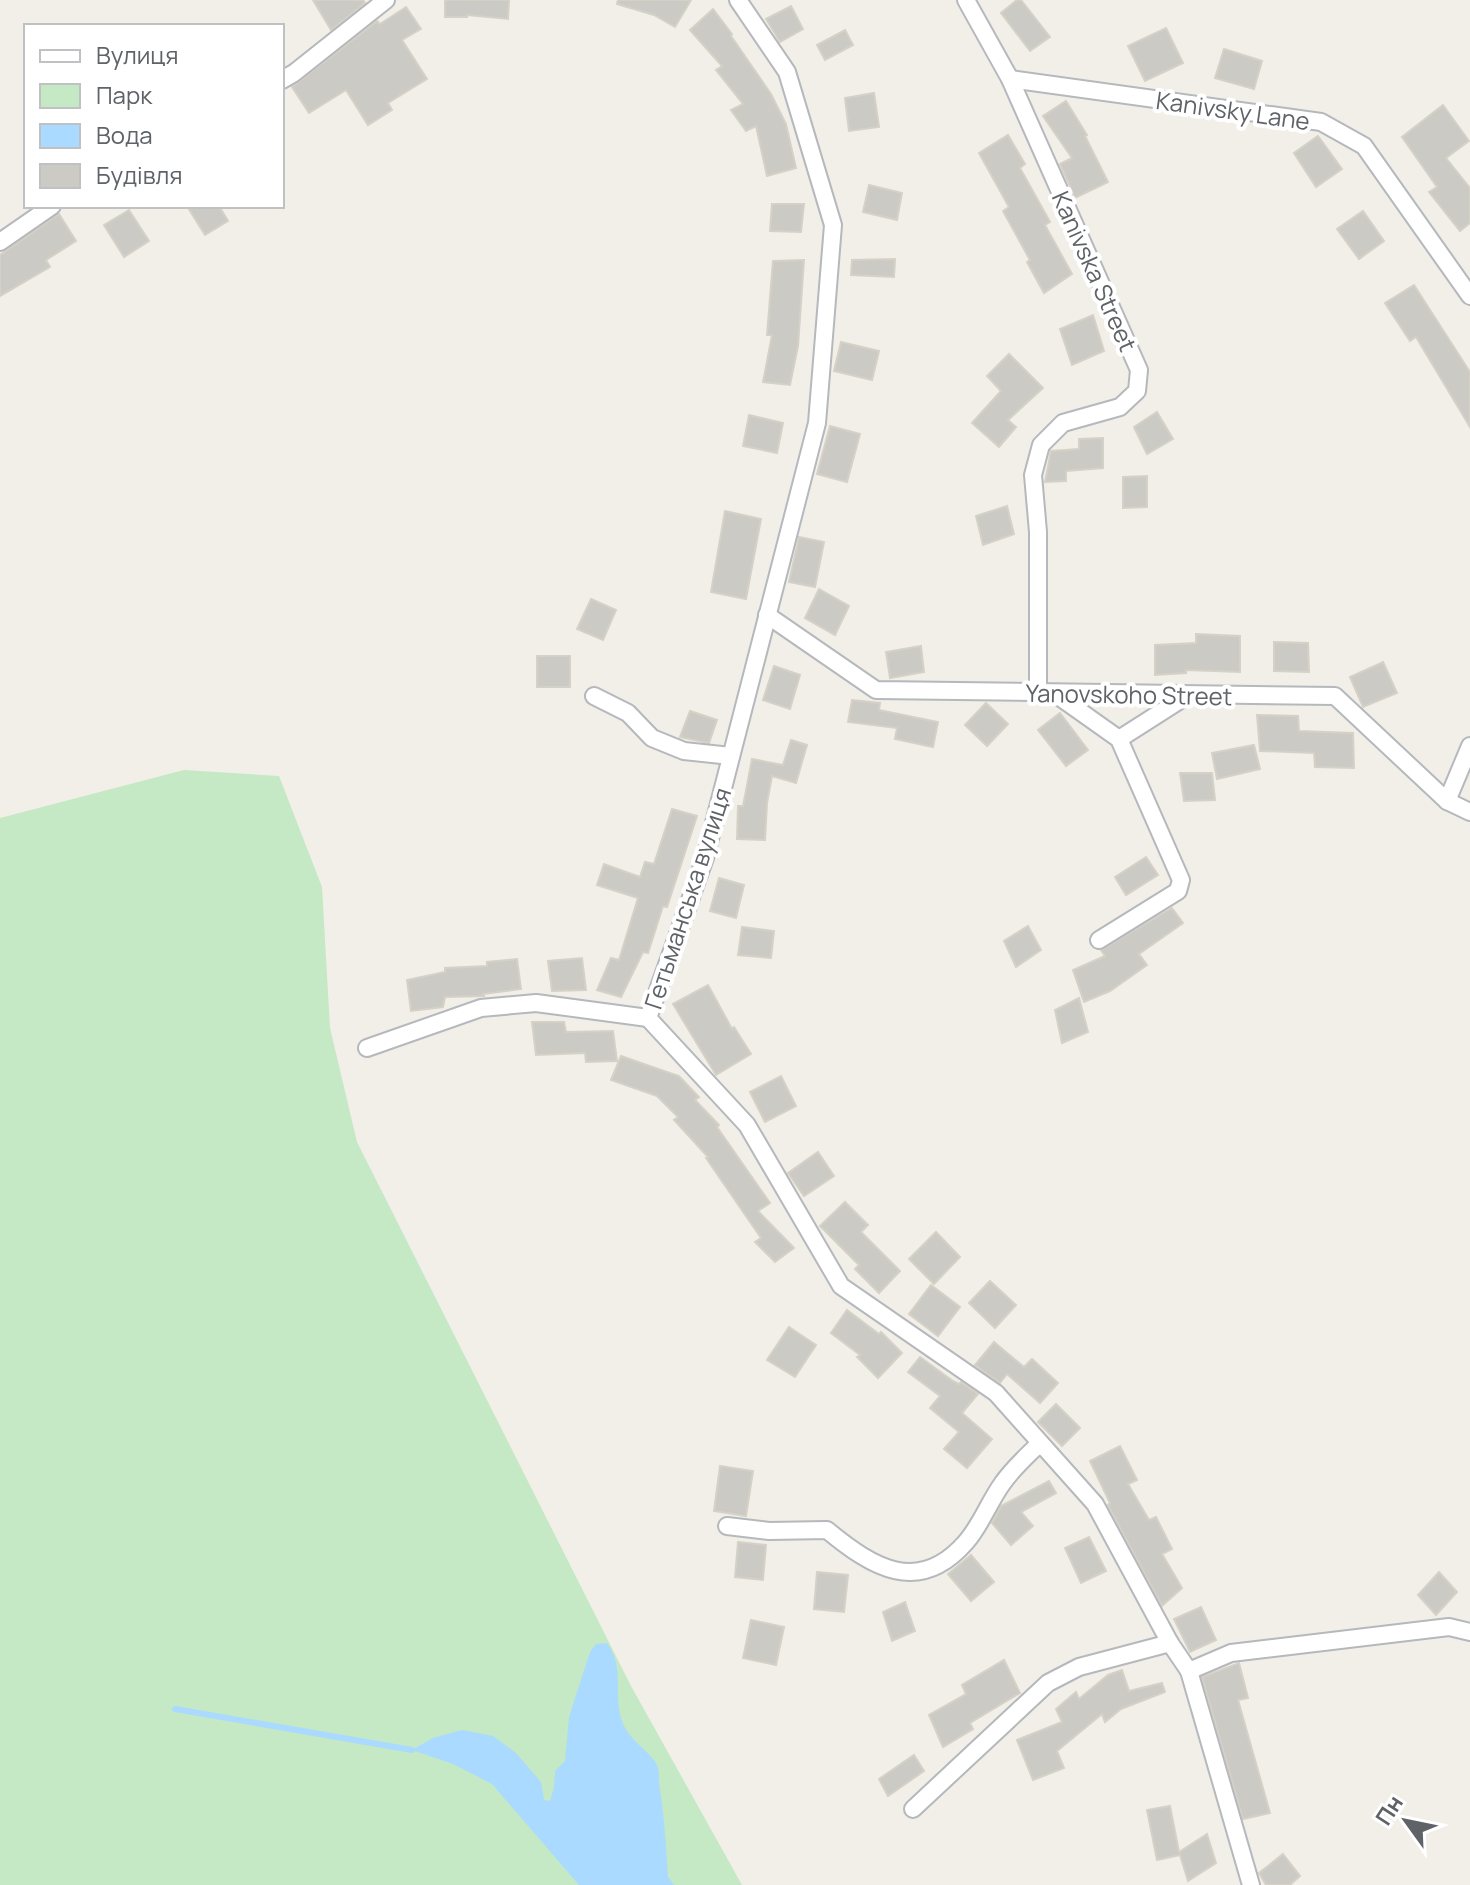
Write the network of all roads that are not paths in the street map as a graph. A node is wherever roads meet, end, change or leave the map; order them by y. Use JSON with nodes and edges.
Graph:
{"nodes":[{"id":1,"x":386,"y":0,"type":"edge"},
{"id":2,"x":738,"y":0,"type":"edge"},
{"id":3,"x":966,"y":0,"type":"edge"},
{"id":4,"x":284,"y":79,"type":"edge"},
{"id":5,"x":1010,"y":79,"type":"junction"},
{"id":6,"x":49,"y":208,"type":"edge"},
{"id":7,"x":0,"y":242,"type":"edge"},
{"id":8,"x":1470,"y":296,"type":"edge"},
{"id":9,"x":767,"y":615,"type":"junction"},
{"id":10,"x":1046,"y":693,"type":"junction"},
{"id":11,"x":1189,"y":694,"type":"junction"},
{"id":12,"x":594,"y":696,"type":"dead end"},
{"id":13,"x":1119,"y":739,"type":"junction"},
{"id":14,"x":1470,"y":746,"type":"edge"},
{"id":15,"x":731,"y":756,"type":"junction"},
{"id":16,"x":1447,"y":801,"type":"junction"},
{"id":17,"x":1470,"y":812,"type":"edge"},
{"id":18,"x":1099,"y":940,"type":"dead end"},
{"id":19,"x":648,"y":1018,"type":"junction"},
{"id":20,"x":367,"y":1048,"type":"dead end"},
{"id":21,"x":1040,"y":1443,"type":"junction"},
{"id":22,"x":727,"y":1526,"type":"dead end"},
{"id":23,"x":1470,"y":1632,"type":"edge"},
{"id":24,"x":1170,"y":1643,"type":"junction"},
{"id":25,"x":1189,"y":1671,"type":"junction"},
{"id":26,"x":913,"y":1809,"type":"dead end"},
{"id":27,"x":1251,"y":1885,"type":"edge"}],
"edges":[{"from":1,"to":4,"type":"street"},
{"from":2,"to":9,"type":"street","name":"Гетьманська вулиця"},
{"from":3,"to":5,"type":"street","name":"Kanivska Street"},
{"from":5,"to":8,"type":"street","name":"Kanivsky Lane"},
{"from":5,"to":10,"type":"street","name":"Kanivska Street"},
{"from":6,"to":7,"type":"street"},
{"from":9,"to":10,"type":"street","name":"Yanovskoho Street"},
{"from":9,"to":15,"type":"street","name":"Гетьманська вулиця"},
{"from":10,"to":11,"type":"street","name":"Yanovskoho Street"},
{"from":10,"to":13,"type":"street"},
{"from":11,"to":13,"type":"street"},
{"from":11,"to":16,"type":"street","name":"Yanovskoho Street"},
{"from":12,"to":15,"type":"street"},
{"from":13,"to":18,"type":"street"},
{"from":14,"to":16,"type":"street"},
{"from":15,"to":19,"type":"street","name":"Гетьманська вулиця"},
{"from":16,"to":17,"type":"street","name":"Yanovskoho Street"},
{"from":19,"to":20,"type":"street"},
{"from":19,"to":21,"type":"street","name":"Гетьманська вулиця"},
{"from":21,"to":22,"type":"street"},
{"from":21,"to":24,"type":"street","name":"Гетьманська вулиця"},
{"from":23,"to":25,"type":"street"},
{"from":24,"to":25,"type":"street","name":"Гетьманська вулиця"},
{"from":24,"to":26,"type":"street"},
{"from":25,"to":27,"type":"street","name":"Гетьманська вулиця"}]}
